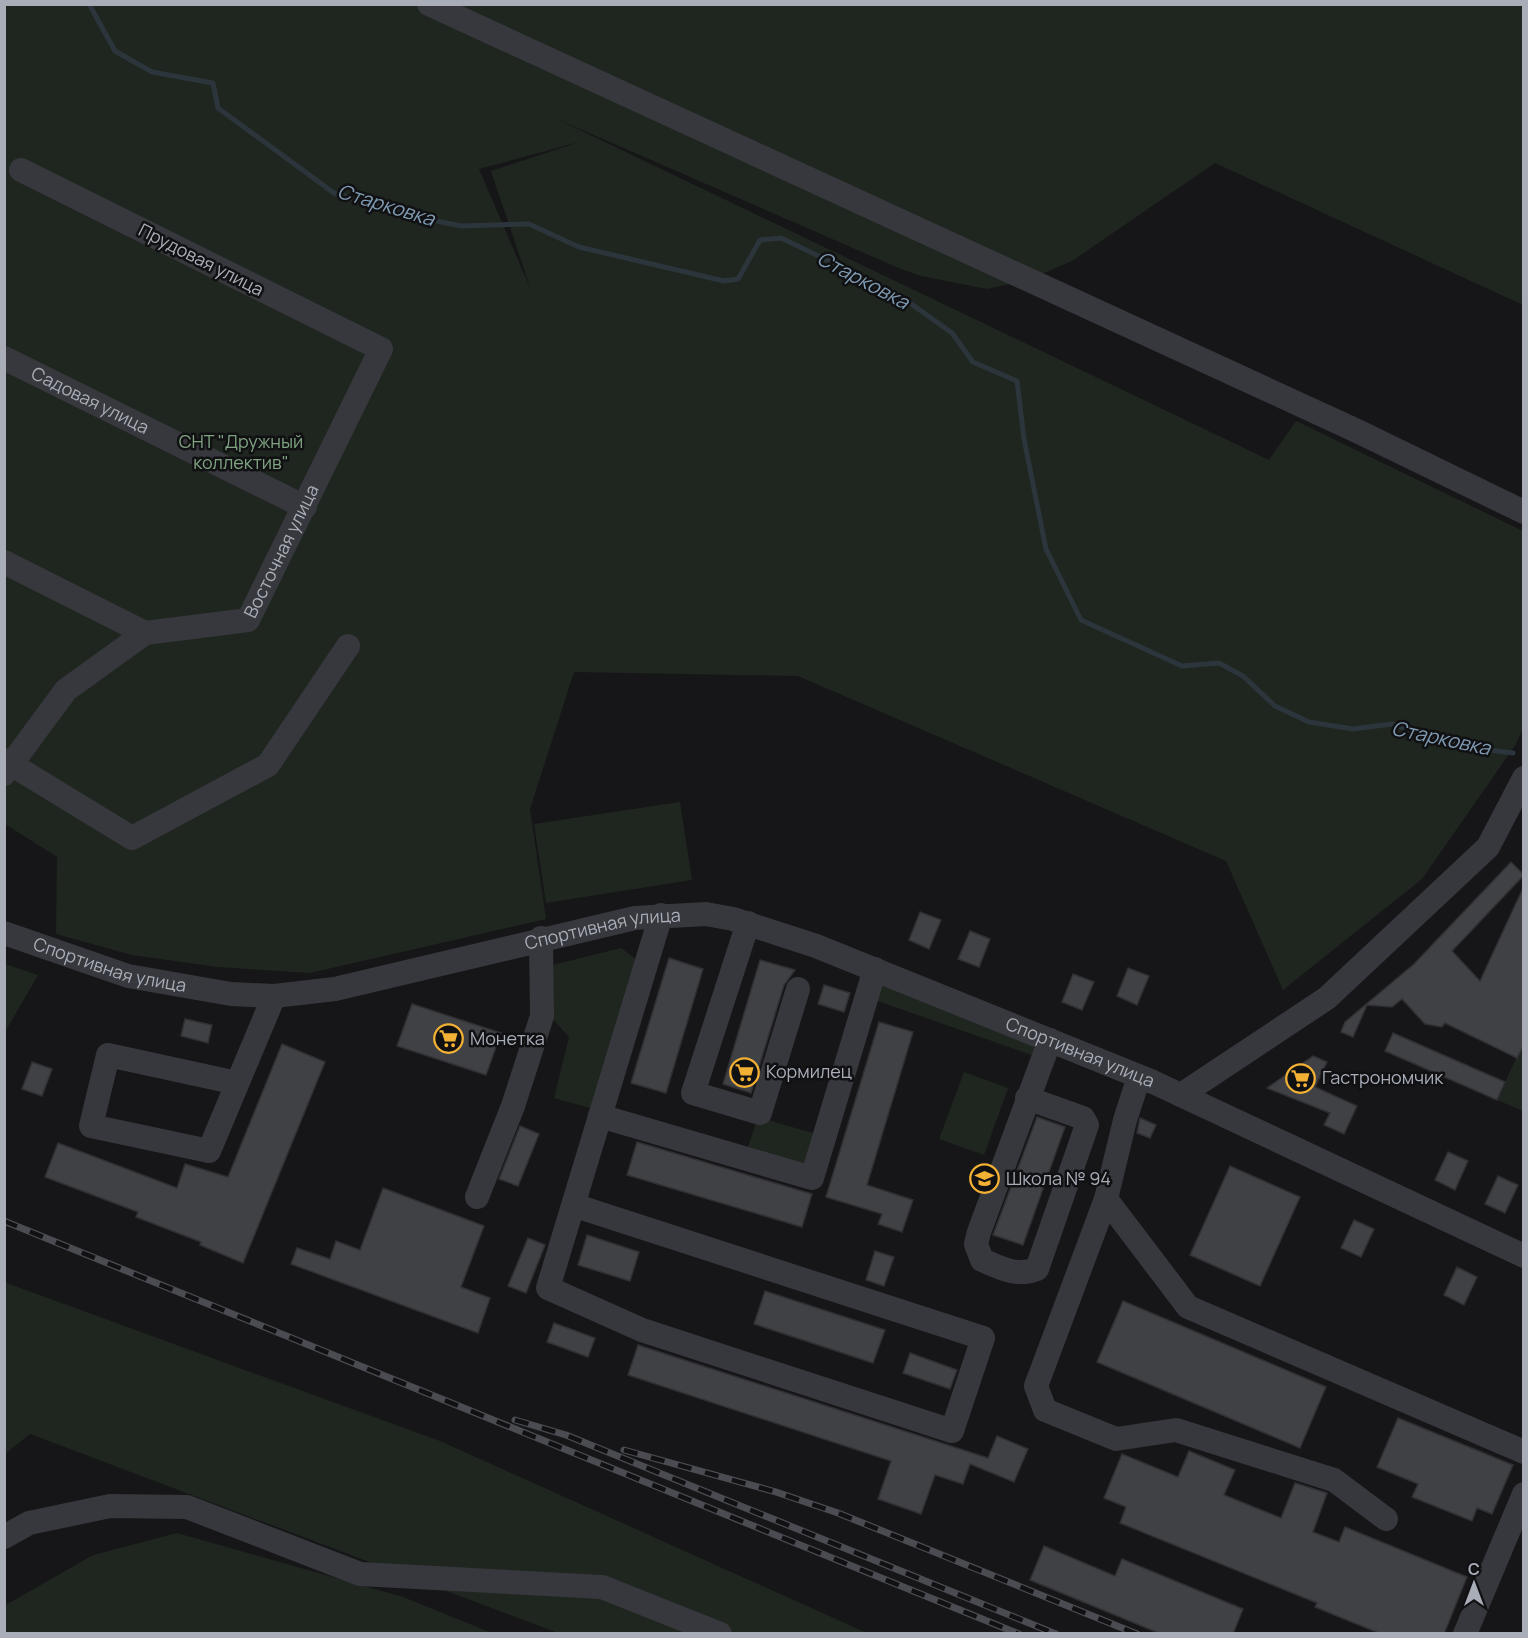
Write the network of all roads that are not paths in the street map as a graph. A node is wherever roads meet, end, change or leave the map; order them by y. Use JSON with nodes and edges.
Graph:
{"nodes":[{"id":1,"x":429,"y":4,"type":"edge"},
{"id":2,"x":21,"y":170,"type":"dead end"},
{"id":3,"x":381,"y":349,"type":"joint"},
{"id":4,"x":4,"y":358,"type":"edge"},
{"id":5,"x":304,"y":507,"type":"junction"},
{"id":6,"x":1524,"y":512,"type":"edge"},
{"id":7,"x":4,"y":562,"type":"edge"},
{"id":8,"x":145,"y":633,"type":"junction"},
{"id":9,"x":348,"y":646,"type":"dead end"},
{"id":10,"x":7,"y":766,"type":"edge"},
{"id":11,"x":1524,"y":778,"type":"edge"},
{"id":12,"x":662,"y":915,"type":"junction"},
{"id":13,"x":748,"y":923,"type":"junction"},
{"id":14,"x":4,"y":933,"type":"edge"},
{"id":15,"x":541,"y":938,"type":"junction"},
{"id":16,"x":875,"y":969,"type":"junction"},
{"id":17,"x":798,"y":989,"type":"dead end"},
{"id":18,"x":274,"y":996,"type":"junction"},
{"id":19,"x":1050,"y":1040,"type":"junction"},
{"id":20,"x":1139,"y":1077,"type":"junction"},
{"id":21,"x":237,"y":1083,"type":"junction"},
{"id":22,"x":1181,"y":1095,"type":"junction"},
{"id":23,"x":1027,"y":1098,"type":"junction"},
{"id":24,"x":600,"y":1116,"type":"junction"},
{"id":25,"x":477,"y":1197,"type":"dead end"},
{"id":26,"x":1106,"y":1199,"type":"junction"},
{"id":27,"x":573,"y":1205,"type":"junction"},
{"id":28,"x":1524,"y":1256,"type":"edge"},
{"id":29,"x":1524,"y":1452,"type":"edge"},
{"id":30,"x":1524,"y":1494,"type":"edge"},
{"id":31,"x":1386,"y":1519,"type":"dead end"},
{"id":32,"x":4,"y":1537,"type":"edge"},
{"id":33,"x":720,"y":1634,"type":"edge"},
{"id":34,"x":1465,"y":1634,"type":"edge"}],
"edges":[{"from":1,"to":6,"type":"street"},
{"from":2,"to":3,"type":"street","name":"Прудовая улица"},
{"from":3,"to":5,"type":"street","name":"Восточная улица"},
{"from":4,"to":5,"type":"street","name":"Садовая улица"},
{"from":5,"to":8,"type":"street","name":"Восточная улица"},
{"from":7,"to":8,"type":"street"},
{"from":8,"to":10,"type":"street","name":"Восточная улица"},
{"from":9,"to":10,"type":"street","name":"Восточная улица"},
{"from":11,"to":22,"type":"street"},
{"from":12,"to":13,"type":"street","name":"Спортивная улица"},
{"from":12,"to":15,"type":"street","name":"Спортивная улица"},
{"from":12,"to":24,"type":"street"},
{"from":13,"to":16,"type":"street","name":"Спортивная улица"},
{"from":13,"to":17,"type":"street"},
{"from":14,"to":18,"type":"street","name":"Спортивная улица"},
{"from":15,"to":18,"type":"street","name":"Спортивная улица"},
{"from":15,"to":25,"type":"street"},
{"from":16,"to":19,"type":"street","name":"Спортивная улица"},
{"from":16,"to":24,"type":"street"},
{"from":18,"to":21,"type":"street"},
{"from":19,"to":20,"type":"street","name":"Спортивная улица"},
{"from":19,"to":23,"type":"street"},
{"from":20,"to":22,"type":"street","name":"Спортивная улица"},
{"from":20,"to":26,"type":"street"},
{"from":21,"to":21,"type":"street"},
{"from":22,"to":28,"type":"street","name":"Спортивная улица"},
{"from":23,"to":23,"type":"street"},
{"from":24,"to":27,"type":"street"},
{"from":26,"to":29,"type":"street"},
{"from":26,"to":31,"type":"street"},
{"from":27,"to":27,"type":"street"},
{"from":30,"to":34,"type":"street"},
{"from":32,"to":33,"type":"street"}]}
